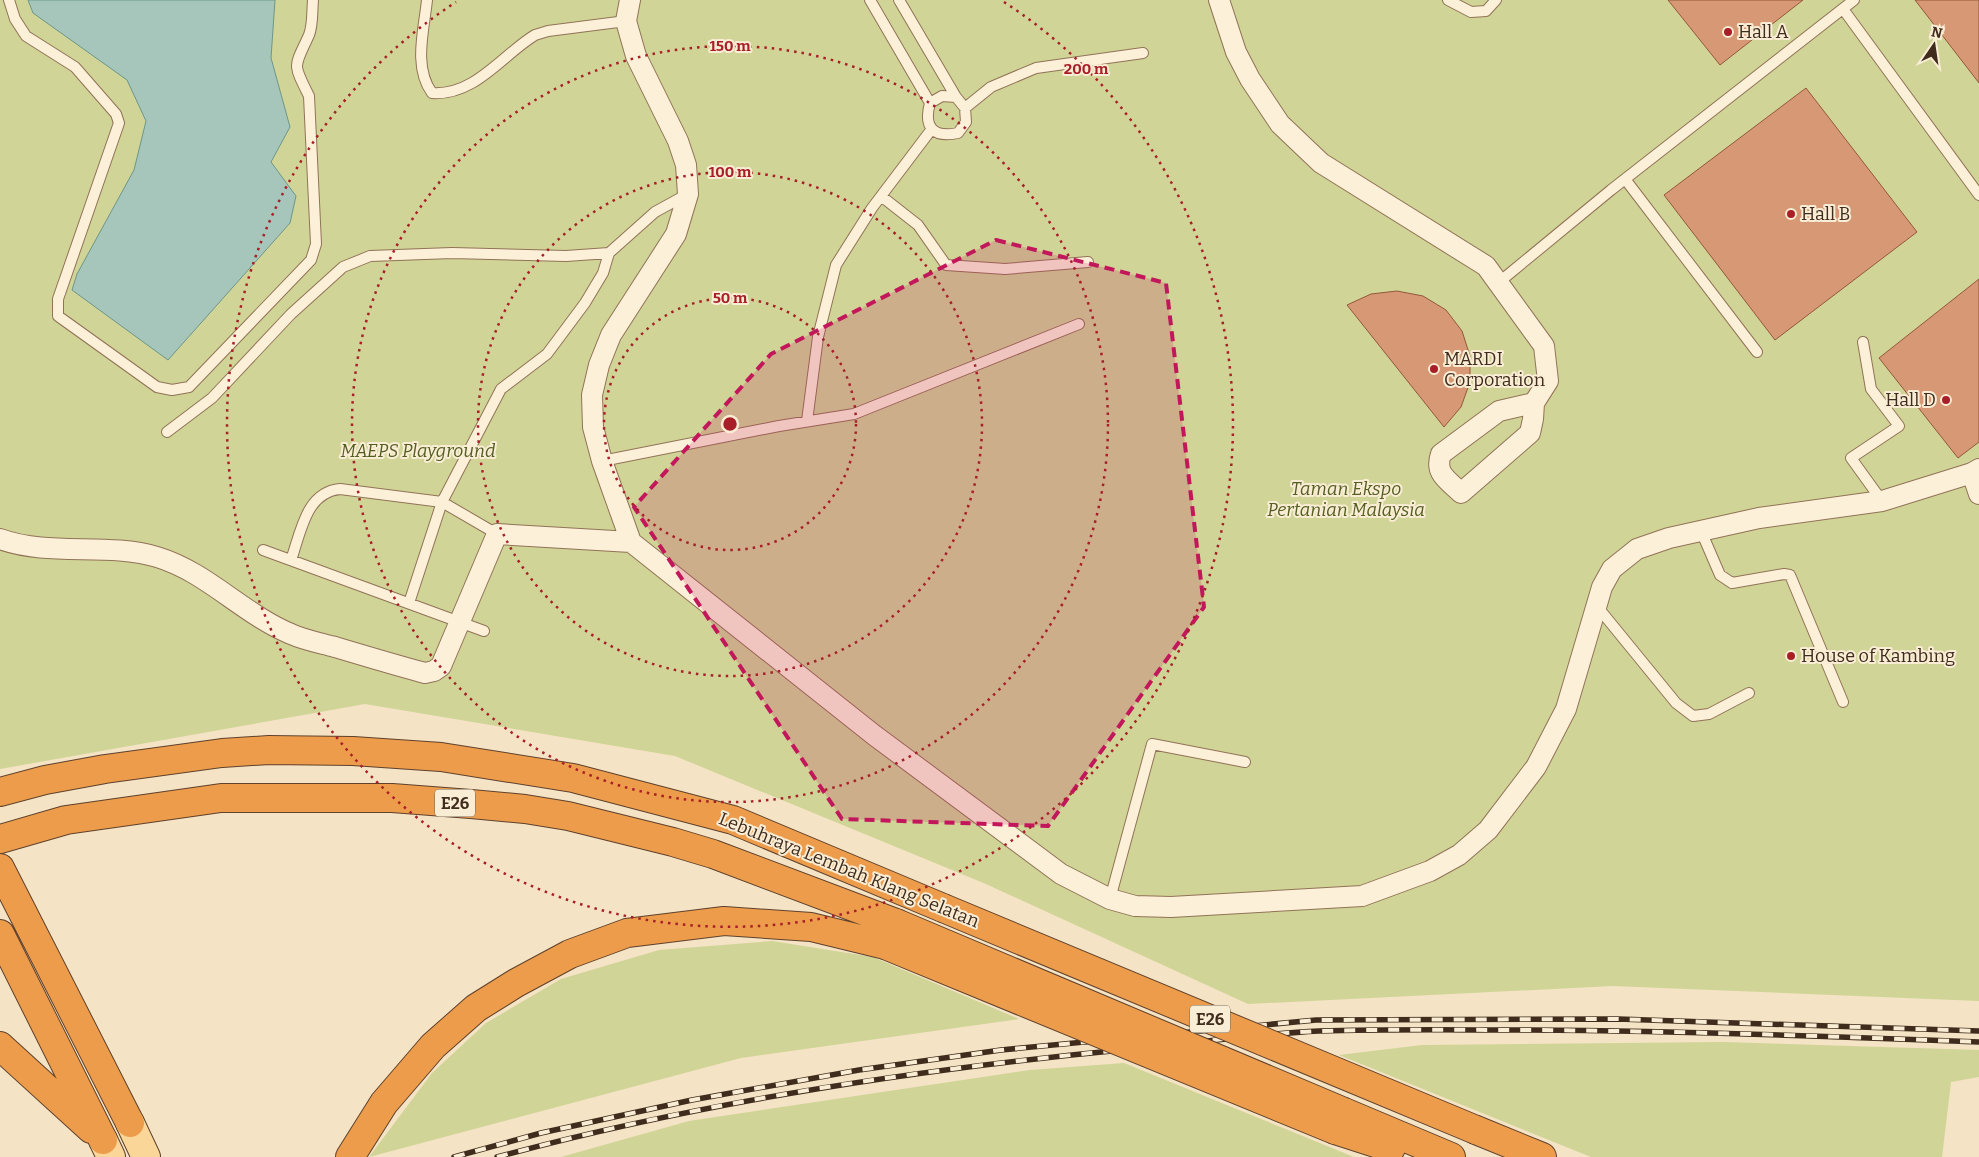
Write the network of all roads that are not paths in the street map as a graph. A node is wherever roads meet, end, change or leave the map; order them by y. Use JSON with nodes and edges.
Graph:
{"nodes":[{"id":1,"x":8,"y":0,"type":"edge"},
{"id":2,"x":312,"y":0,"type":"edge"},
{"id":3,"x":426,"y":0,"type":"edge"},
{"id":4,"x":630,"y":0,"type":"edge"},
{"id":5,"x":870,"y":0,"type":"edge"},
{"id":6,"x":899,"y":0,"type":"edge"},
{"id":7,"x":1219,"y":0,"type":"edge"},
{"id":8,"x":1448,"y":0,"type":"edge"},
{"id":9,"x":1496,"y":0,"type":"edge"},
{"id":10,"x":1854,"y":0,"type":"edge"},
{"id":11,"x":1843,"y":9,"type":"junction"},
{"id":12,"x":626,"y":21,"type":"junction"},
{"id":13,"x":1143,"y":53,"type":"dead end"},
{"id":14,"x":956,"y":97,"type":"junction"},
{"id":15,"x":930,"y":103,"type":"junction"},
{"id":16,"x":966,"y":108,"type":"junction"},
{"id":17,"x":931,"y":130,"type":"junction"},
{"id":18,"x":1625,"y":179,"type":"junction"},
{"id":19,"x":688,"y":194,"type":"junction"},
{"id":20,"x":1979,"y":195,"type":"edge"},
{"id":21,"x":881,"y":196,"type":"junction"},
{"id":22,"x":609,"y":253,"type":"junction"},
{"id":23,"x":1088,"y":262,"type":"dead end"},
{"id":24,"x":1498,"y":283,"type":"junction"},
{"id":25,"x":1079,"y":324,"type":"dead end"},
{"id":26,"x":1863,"y":342,"type":"dead end"},
{"id":27,"x":1757,"y":352,"type":"dead end"},
{"id":28,"x":1534,"y":403,"type":"junction"},
{"id":29,"x":807,"y":422,"type":"junction"},
{"id":30,"x":166,"y":432,"type":"dead end"},
{"id":31,"x":602,"y":461,"type":"junction"},
{"id":32,"x":1975,"y":471,"type":"edge"},
{"id":33,"x":1979,"y":494,"type":"edge"},
{"id":34,"x":1882,"y":501,"type":"junction"},
{"id":35,"x":442,"y":502,"type":"junction"},
{"id":36,"x":1701,"y":531,"type":"junction"},
{"id":37,"x":497,"y":534,"type":"junction"},
{"id":38,"x":0,"y":539,"type":"edge"},
{"id":39,"x":631,"y":542,"type":"junction"},
{"id":40,"x":263,"y":550,"type":"dead end"},
{"id":41,"x":291,"y":560,"type":"junction"},
{"id":42,"x":409,"y":603,"type":"junction"},
{"id":43,"x":1596,"y":605,"type":"junction"},
{"id":44,"x":460,"y":622,"type":"junction"},
{"id":45,"x":484,"y":631,"type":"dead end"},
{"id":46,"x":1749,"y":693,"type":"dead end"},
{"id":47,"x":1843,"y":702,"type":"dead end"},
{"id":48,"x":1245,"y":762,"type":"dead end"},
{"id":49,"x":0,"y":792,"type":"edge"},
{"id":50,"x":0,"y":840,"type":"edge"},
{"id":51,"x":0,"y":868,"type":"edge"},
{"id":52,"x":1110,"y":899,"type":"junction"},
{"id":53,"x":0,"y":934,"type":"edge"},
{"id":54,"x":890,"y":934,"type":"junction"},
{"id":55,"x":0,"y":1046,"type":"edge"},
{"id":56,"x":1340,"y":1121,"type":"junction"},
{"id":57,"x":130,"y":1123,"type":"joint"},
{"id":58,"x":356,"y":1147,"type":"edge"},
{"id":59,"x":107,"y":1149,"type":"edge"},
{"id":60,"x":146,"y":1157,"type":"edge"},
{"id":61,"x":1442,"y":1157,"type":"edge"},
{"id":62,"x":1451,"y":1157,"type":"edge"},
{"id":63,"x":1542,"y":1157,"type":"edge"}],
"edges":[{"from":1,"to":2,"type":"lane"},
{"from":3,"to":12,"type":"lane"},
{"from":4,"to":12,"type":"street"},
{"from":5,"to":15,"type":"lane"},
{"from":6,"to":14,"type":"lane"},
{"from":7,"to":24,"type":"street"},
{"from":8,"to":9,"type":"lane"},
{"from":10,"to":11,"type":"lane"},
{"from":11,"to":18,"type":"lane"},
{"from":11,"to":20,"type":"lane"},
{"from":12,"to":19,"type":"street"},
{"from":13,"to":16,"type":"lane"},
{"from":14,"to":15,"type":"lane"},
{"from":14,"to":16,"type":"lane"},
{"from":15,"to":17,"type":"lane"},
{"from":16,"to":17,"type":"lane"},
{"from":17,"to":21,"type":"lane"},
{"from":18,"to":24,"type":"lane"},
{"from":18,"to":27,"type":"lane"},
{"from":19,"to":22,"type":"lane"},
{"from":19,"to":31,"type":"street"},
{"from":21,"to":23,"type":"lane"},
{"from":21,"to":29,"type":"lane"},
{"from":22,"to":30,"type":"lane"},
{"from":22,"to":35,"type":"lane"},
{"from":24,"to":28,"type":"street"},
{"from":25,"to":29,"type":"lane"},
{"from":26,"to":34,"type":"lane"},
{"from":28,"to":28,"type":"street"},
{"from":29,"to":31,"type":"lane"},
{"from":31,"to":39,"type":"street"},
{"from":32,"to":33,"type":"street"},
{"from":32,"to":34,"type":"street"},
{"from":34,"to":36,"type":"street"},
{"from":35,"to":37,"type":"lane"},
{"from":35,"to":41,"type":"lane"},
{"from":35,"to":42,"type":"lane"},
{"from":36,"to":43,"type":"street"},
{"from":36,"to":47,"type":"lane"},
{"from":37,"to":39,"type":"street"},
{"from":37,"to":44,"type":"street"},
{"from":38,"to":44,"type":"street"},
{"from":39,"to":52,"type":"street"},
{"from":40,"to":41,"type":"lane"},
{"from":41,"to":42,"type":"lane"},
{"from":42,"to":44,"type":"lane"},
{"from":43,"to":46,"type":"lane"},
{"from":43,"to":52,"type":"street"},
{"from":44,"to":45,"type":"lane"},
{"from":48,"to":52,"type":"lane"},
{"from":49,"to":63,"type":"highway","name":"Lebuhraya Lembah Klang Selatan","number":"E26","bridge":true},
{"from":50,"to":54,"type":"highway","name":"Lebuhraya Lembah Klang Selatan","number":"E26"},
{"from":51,"to":57,"type":"highway"},
{"from":53,"to":59,"type":"highway"},
{"from":54,"to":56,"type":"highway","name":"Lebuhraya Lembah Klang Selatan","number":"E26","bridge":true},
{"from":54,"to":58,"type":"highway"},
{"from":55,"to":59,"type":"highway"},
{"from":56,"to":61,"type":"highway"},
{"from":56,"to":62,"type":"highway","name":"Lebuhraya Lembah Klang Selatan","number":"E26"},
{"from":57,"to":60,"type":"main road"}]}
